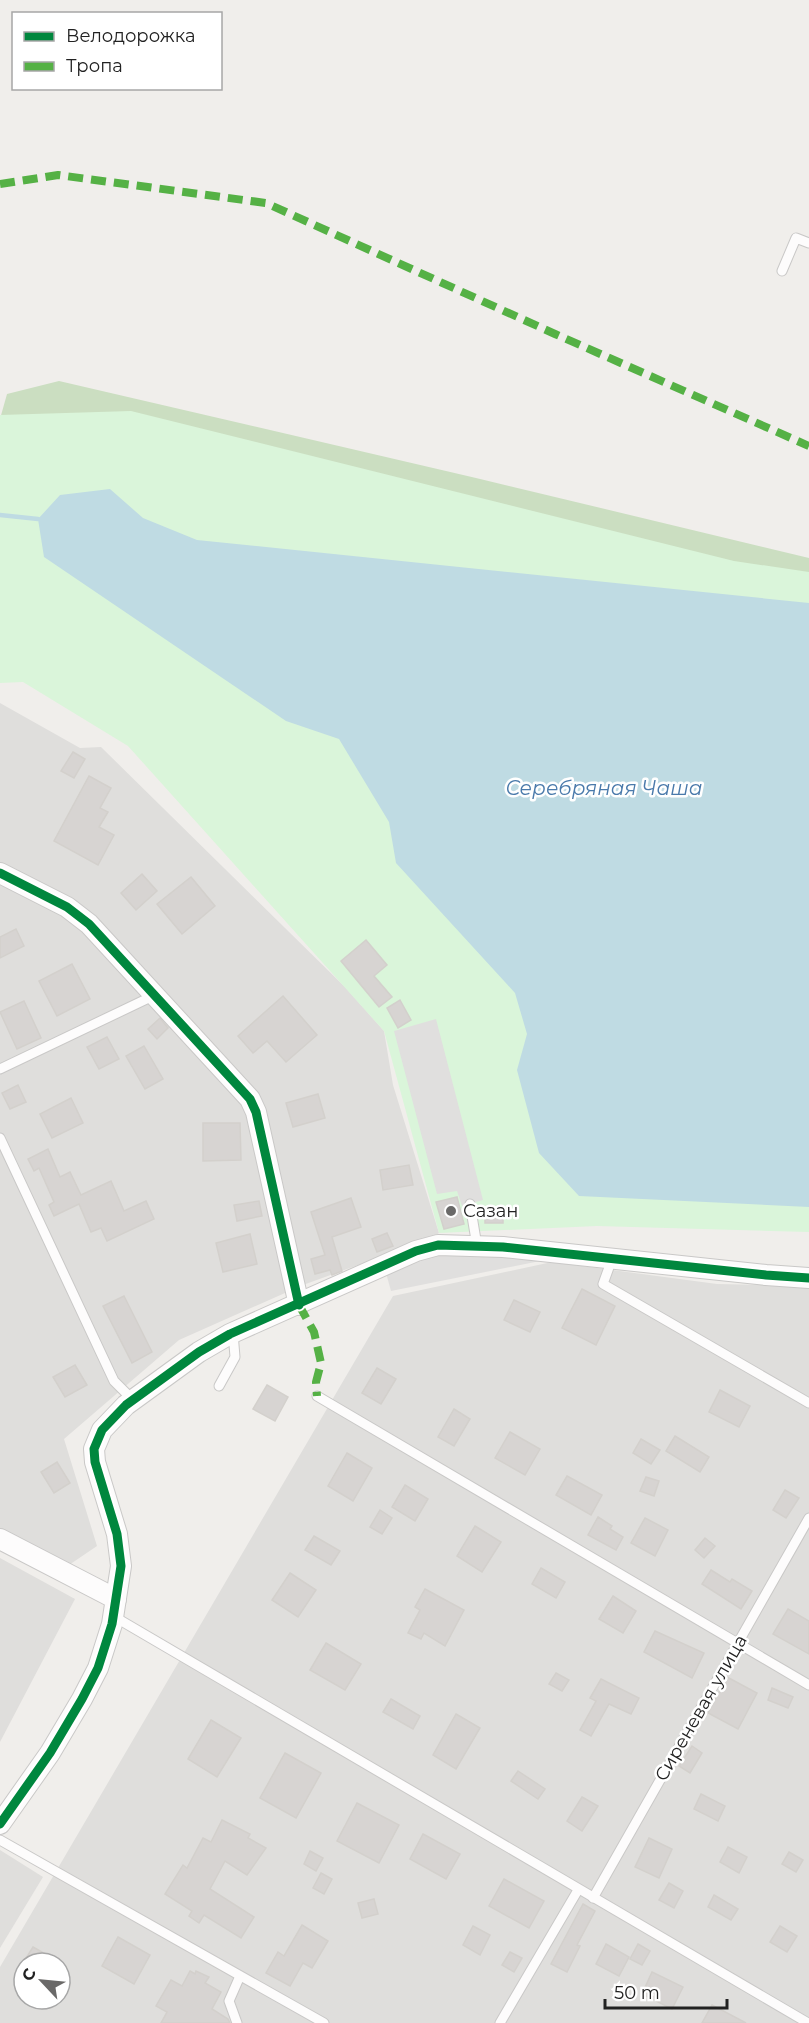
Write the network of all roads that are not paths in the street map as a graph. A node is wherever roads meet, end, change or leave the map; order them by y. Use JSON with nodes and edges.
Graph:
{"nodes":[{"id":1,"x":809,"y":243,"type":"edge"},
{"id":2,"x":782,"y":271,"type":"dead end"},
{"id":3,"x":0,"y":873,"type":"edge"},
{"id":4,"x":155,"y":994,"type":"junction"},
{"id":5,"x":0,"y":1069,"type":"edge"},
{"id":6,"x":0,"y":1138,"type":"edge"},
{"id":7,"x":470,"y":1204,"type":"dead end"},
{"id":8,"x":477,"y":1246,"type":"junction"},
{"id":9,"x":612,"y":1259,"type":"junction"},
{"id":10,"x":809,"y":1278,"type":"edge"},
{"id":11,"x":299,"y":1305,"type":"junction"},
{"id":12,"x":233,"y":1333,"type":"junction"},
{"id":13,"x":219,"y":1386,"type":"dead end"},
{"id":14,"x":317,"y":1396,"type":"dead end"},
{"id":15,"x":133,"y":1400,"type":"junction"},
{"id":16,"x":809,"y":1403,"type":"edge"},
{"id":17,"x":809,"y":1518,"type":"edge"},
{"id":18,"x":0,"y":1539,"type":"edge"},
{"id":19,"x":115,"y":1608,"type":"junction"},
{"id":20,"x":738,"y":1643,"type":"junction"},
{"id":21,"x":809,"y":1685,"type":"edge"},
{"id":22,"x":6,"y":1805,"type":"edge"},
{"id":23,"x":0,"y":1824,"type":"edge"},
{"id":24,"x":0,"y":1840,"type":"edge"},
{"id":25,"x":578,"y":1890,"type":"junction"},
{"id":26,"x":593,"y":1898,"type":"junction"},
{"id":27,"x":240,"y":1976,"type":"junction"},
{"id":28,"x":237,"y":2023,"type":"edge"},
{"id":29,"x":324,"y":2023,"type":"edge"},
{"id":30,"x":500,"y":2023,"type":"edge"},
{"id":31,"x":808,"y":2023,"type":"edge"}],
"edges":[{"from":1,"to":2,"type":"lane"},
{"from":3,"to":4,"type":"street"},
{"from":4,"to":5,"type":"lane"},
{"from":4,"to":11,"type":"street"},
{"from":6,"to":15,"type":"lane"},
{"from":7,"to":8,"type":"lane"},
{"from":8,"to":9,"type":"street"},
{"from":8,"to":11,"type":"street"},
{"from":9,"to":10,"type":"street"},
{"from":9,"to":16,"type":"lane"},
{"from":11,"to":12,"type":"street"},
{"from":12,"to":13,"type":"lane"},
{"from":12,"to":15,"type":"street"},
{"from":14,"to":20,"type":"lane"},
{"from":15,"to":19,"type":"street"},
{"from":17,"to":20,"type":"lane","name":"Сиреневая улица"},
{"from":18,"to":19,"type":"street"},
{"from":19,"to":22,"type":"street"},
{"from":19,"to":25,"type":"lane"},
{"from":20,"to":21,"type":"lane"},
{"from":20,"to":26,"type":"lane","name":"Сиреневая улица"},
{"from":22,"to":23,"type":"street"},
{"from":24,"to":27,"type":"lane"},
{"from":25,"to":26,"type":"lane"},
{"from":25,"to":30,"type":"lane"},
{"from":26,"to":31,"type":"lane"},
{"from":27,"to":28,"type":"lane"},
{"from":27,"to":29,"type":"lane"}]}
